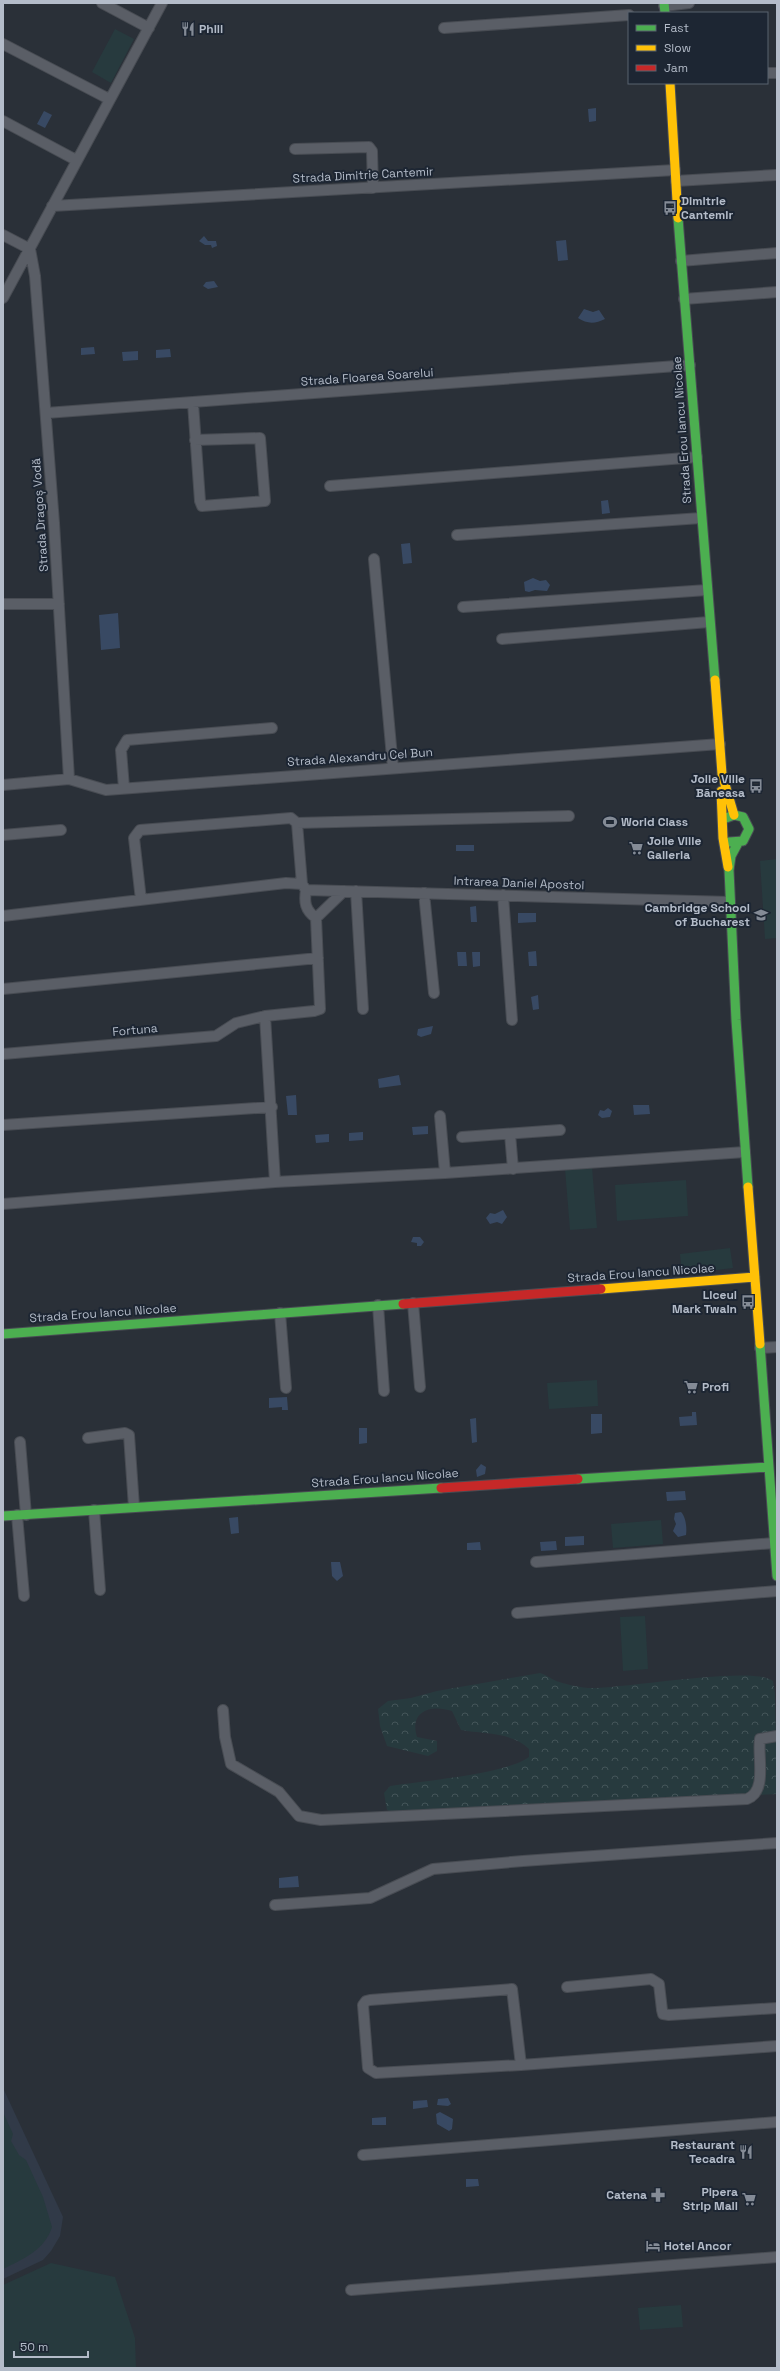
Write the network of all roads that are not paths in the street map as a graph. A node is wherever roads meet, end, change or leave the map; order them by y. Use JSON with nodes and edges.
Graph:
{"nodes":[{"id":1,"x":102,"y":3,"type":"edge"},
{"id":2,"x":162,"y":3,"type":"edge"},
{"id":3,"x":689,"y":3,"type":"edge"},
{"id":4,"x":664,"y":9,"type":"edge"},
{"id":5,"x":628,"y":15,"type":"edge"},
{"id":6,"x":149,"y":28,"type":"junction"},
{"id":7,"x":444,"y":28,"type":"dead end"},
{"id":8,"x":3,"y":44,"type":"edge"},
{"id":9,"x":670,"y":84,"type":"edge"},
{"id":10,"x":109,"y":100,"type":"junction"},
{"id":11,"x":3,"y":121,"type":"edge"},
{"id":12,"x":296,"y":149,"type":"dead end"},
{"id":13,"x":76,"y":160,"type":"junction"},
{"id":14,"x":675,"y":170,"type":"junction"},
{"id":15,"x":776,"y":175,"type":"edge"},
{"id":16,"x":676,"y":181,"type":"junction"},
{"id":17,"x":373,"y":188,"type":"junction"},
{"id":18,"x":52,"y":206,"type":"junction"},
{"id":19,"x":3,"y":235,"type":"edge"},
{"id":20,"x":30,"y":249,"type":"junction"},
{"id":21,"x":777,"y":253,"type":"edge"},
{"id":22,"x":681,"y":261,"type":"junction"},
{"id":23,"x":777,"y":292,"type":"edge"},
{"id":24,"x":3,"y":298,"type":"edge"},
{"id":25,"x":684,"y":299,"type":"junction"},
{"id":26,"x":690,"y":365,"type":"junction"},
{"id":27,"x":193,"y":403,"type":"junction"},
{"id":28,"x":46,"y":413,"type":"junction"},
{"id":29,"x":195,"y":440,"type":"junction"},
{"id":30,"x":697,"y":458,"type":"junction"},
{"id":31,"x":330,"y":486,"type":"dead end"},
{"id":32,"x":701,"y":518,"type":"junction"},
{"id":33,"x":457,"y":535,"type":"dead end"},
{"id":34,"x":374,"y":559,"type":"dead end"},
{"id":35,"x":707,"y":590,"type":"junction"},
{"id":36,"x":3,"y":604,"type":"edge"},
{"id":37,"x":59,"y":604,"type":"junction"},
{"id":38,"x":463,"y":607,"type":"dead end"},
{"id":39,"x":709,"y":622,"type":"junction"},
{"id":40,"x":502,"y":639,"type":"dead end"},
{"id":41,"x":272,"y":728,"type":"dead end"},
{"id":42,"x":720,"y":744,"type":"junction"},
{"id":43,"x":393,"y":768,"type":"junction"},
{"id":44,"x":722,"y":774,"type":"junction"},
{"id":45,"x":69,"y":779,"type":"junction"},
{"id":46,"x":3,"y":785,"type":"edge"},
{"id":47,"x":124,"y":788,"type":"junction"},
{"id":48,"x":734,"y":815,"type":"junction"},
{"id":49,"x":569,"y":816,"type":"dead end"},
{"id":50,"x":723,"y":821,"type":"junction"},
{"id":51,"x":297,"y":823,"type":"junction"},
{"id":52,"x":61,"y":830,"type":"dead end"},
{"id":53,"x":3,"y":835,"type":"edge"},
{"id":54,"x":722,"y":835,"type":"junction"},
{"id":55,"x":738,"y":843,"type":"junction"},
{"id":56,"x":729,"y":870,"type":"junction"},
{"id":57,"x":304,"y":887,"type":"junction"},
{"id":58,"x":344,"y":891,"type":"junction"},
{"id":59,"x":356,"y":891,"type":"junction"},
{"id":60,"x":424,"y":893,"type":"junction"},
{"id":61,"x":503,"y":895,"type":"junction"},
{"id":62,"x":141,"y":900,"type":"junction"},
{"id":63,"x":730,"y":902,"type":"junction"},
{"id":64,"x":3,"y":916,"type":"edge"},
{"id":65,"x":316,"y":918,"type":"junction"},
{"id":66,"x":318,"y":958,"type":"junction"},
{"id":67,"x":3,"y":989,"type":"edge"},
{"id":68,"x":434,"y":993,"type":"dead end"},
{"id":69,"x":363,"y":1010,"type":"dead end"},
{"id":70,"x":265,"y":1016,"type":"junction"},
{"id":71,"x":512,"y":1020,"type":"dead end"},
{"id":72,"x":3,"y":1054,"type":"edge"},
{"id":73,"x":272,"y":1107,"type":"junction"},
{"id":74,"x":440,"y":1116,"type":"dead end"},
{"id":75,"x":3,"y":1125,"type":"edge"},
{"id":76,"x":560,"y":1130,"type":"dead end"},
{"id":77,"x":510,"y":1134,"type":"junction"},
{"id":78,"x":462,"y":1137,"type":"dead end"},
{"id":79,"x":745,"y":1152,"type":"junction"},
{"id":80,"x":513,"y":1169,"type":"junction"},
{"id":81,"x":445,"y":1173,"type":"junction"},
{"id":82,"x":275,"y":1182,"type":"junction"},
{"id":83,"x":3,"y":1204,"type":"edge"},
{"id":84,"x":755,"y":1277,"type":"junction"},
{"id":85,"x":413,"y":1303,"type":"junction"},
{"id":86,"x":378,"y":1305,"type":"junction"},
{"id":87,"x":280,"y":1313,"type":"junction"},
{"id":88,"x":3,"y":1334,"type":"edge"},
{"id":89,"x":777,"y":1347,"type":"edge"},
{"id":90,"x":760,"y":1348,"type":"junction"},
{"id":91,"x":420,"y":1387,"type":"dead end"},
{"id":92,"x":286,"y":1388,"type":"dead end"},
{"id":93,"x":384,"y":1391,"type":"dead end"},
{"id":94,"x":88,"y":1438,"type":"dead end"},
{"id":95,"x":20,"y":1442,"type":"dead end"},
{"id":96,"x":769,"y":1467,"type":"junction"},
{"id":97,"x":774,"y":1504,"type":"edge"},
{"id":98,"x":134,"y":1507,"type":"junction"},
{"id":99,"x":94,"y":1510,"type":"junction"},
{"id":100,"x":22,"y":1515,"type":"junction"},
{"id":101,"x":3,"y":1516,"type":"edge"},
{"id":102,"x":774,"y":1543,"type":"junction"},
{"id":103,"x":536,"y":1562,"type":"dead end"},
{"id":104,"x":777,"y":1576,"type":"edge"},
{"id":105,"x":100,"y":1590,"type":"dead end"},
{"id":106,"x":777,"y":1590,"type":"edge"},
{"id":107,"x":24,"y":1596,"type":"dead end"},
{"id":108,"x":517,"y":1613,"type":"dead end"},
{"id":109,"x":223,"y":1710,"type":"dead end"},
{"id":110,"x":777,"y":1736,"type":"edge"},
{"id":111,"x":777,"y":1843,"type":"edge"},
{"id":112,"x":275,"y":1904,"type":"dead end"},
{"id":113,"x":567,"y":1987,"type":"dead end"},
{"id":114,"x":777,"y":2008,"type":"edge"},
{"id":115,"x":777,"y":2046,"type":"edge"},
{"id":116,"x":521,"y":2066,"type":"junction"},
{"id":117,"x":777,"y":2122,"type":"edge"},
{"id":118,"x":363,"y":2155,"type":"dead end"},
{"id":119,"x":777,"y":2257,"type":"edge"},
{"id":120,"x":351,"y":2290,"type":"dead end"}],
"edges":[{"from":1,"to":6,"type":"street"},
{"from":2,"to":6,"type":"street"},
{"from":3,"to":4,"type":"street"},
{"from":5,"to":7,"type":"street"},
{"from":6,"to":10,"type":"street"},
{"from":8,"to":10,"type":"street"},
{"from":9,"to":14,"type":"street","name":"Strada Erou Iancu Nicolae"},
{"from":10,"to":13,"type":"street"},
{"from":11,"to":13,"type":"street"},
{"from":12,"to":17,"type":"street"},
{"from":13,"to":18,"type":"street"},
{"from":14,"to":16,"type":"street","name":"Strada Erou Iancu Nicolae"},
{"from":14,"to":17,"type":"street","name":"Strada Dimitrie Cantemir"},
{"from":15,"to":16,"type":"street"},
{"from":16,"to":22,"type":"street","name":"Strada Erou Iancu Nicolae"},
{"from":17,"to":18,"type":"street","name":"Strada Dimitrie Cantemir"},
{"from":18,"to":20,"type":"street"},
{"from":19,"to":20,"type":"street"},
{"from":20,"to":24,"type":"street"},
{"from":20,"to":28,"type":"street","name":"Strada Dragoș Vodă"},
{"from":21,"to":22,"type":"street"},
{"from":22,"to":25,"type":"street","name":"Strada Erou Iancu Nicolae"},
{"from":23,"to":25,"type":"street"},
{"from":25,"to":26,"type":"street","name":"Strada Erou Iancu Nicolae"},
{"from":26,"to":27,"type":"street","name":"Strada Floarea Soarelui"},
{"from":26,"to":30,"type":"street","name":"Strada Erou Iancu Nicolae"},
{"from":27,"to":28,"type":"street","name":"Strada Floarea Soarelui"},
{"from":27,"to":29,"type":"street"},
{"from":28,"to":37,"type":"street","name":"Strada Dragoș Vodă"},
{"from":29,"to":29,"type":"street"},
{"from":30,"to":31,"type":"street"},
{"from":30,"to":32,"type":"street","name":"Strada Erou Iancu Nicolae"},
{"from":32,"to":33,"type":"street"},
{"from":32,"to":35,"type":"street","name":"Strada Erou Iancu Nicolae"},
{"from":34,"to":43,"type":"street"},
{"from":35,"to":38,"type":"street"},
{"from":35,"to":39,"type":"street","name":"Strada Erou Iancu Nicolae"},
{"from":36,"to":37,"type":"street"},
{"from":37,"to":45,"type":"street","name":"Strada Dragoș Vodă"},
{"from":39,"to":40,"type":"street"},
{"from":39,"to":42,"type":"street","name":"Strada Erou Iancu Nicolae"},
{"from":41,"to":47,"type":"street"},
{"from":42,"to":43,"type":"street","name":"Strada Alexandru Cel Bun"},
{"from":42,"to":44,"type":"street","name":"Strada Erou Iancu Nicolae"},
{"from":43,"to":47,"type":"street","name":"Strada Alexandru Cel Bun"},
{"from":44,"to":48,"type":"street","name":"Strada Erou Iancu Nicolae"},
{"from":44,"to":50,"type":"street","name":"Strada Erou Iancu Nicolae"},
{"from":45,"to":46,"type":"street","name":"Strada Alexandru Cel Bun"},
{"from":45,"to":47,"type":"street","name":"Strada Alexandru Cel Bun"},
{"from":48,"to":50,"type":"street"},
{"from":48,"to":55,"type":"street","name":"Strada Erou Iancu Nicolae"},
{"from":49,"to":51,"type":"street"},
{"from":50,"to":54,"type":"street","name":"Strada Erou Iancu Nicolae"},
{"from":51,"to":57,"type":"street"},
{"from":51,"to":62,"type":"street"},
{"from":52,"to":53,"type":"street"},
{"from":54,"to":55,"type":"street"},
{"from":54,"to":56,"type":"street","name":"Strada Erou Iancu Nicolae"},
{"from":55,"to":56,"type":"street","name":"Strada Erou Iancu Nicolae"},
{"from":56,"to":63,"type":"street","name":"Strada Erou Iancu Nicolae"},
{"from":57,"to":58,"type":"street","name":"Intrarea Daniel Apostol"},
{"from":57,"to":62,"type":"street","name":"Intrarea Daniel Apostol"},
{"from":57,"to":65,"type":"street"},
{"from":58,"to":59,"type":"street","name":"Intrarea Daniel Apostol"},
{"from":58,"to":65,"type":"street"},
{"from":59,"to":60,"type":"street","name":"Intrarea Daniel Apostol"},
{"from":59,"to":69,"type":"street"},
{"from":60,"to":61,"type":"street","name":"Intrarea Daniel Apostol"},
{"from":60,"to":68,"type":"street"},
{"from":61,"to":63,"type":"street","name":"Intrarea Daniel Apostol"},
{"from":61,"to":71,"type":"street"},
{"from":62,"to":64,"type":"street","name":"Intrarea Daniel Apostol"},
{"from":63,"to":79,"type":"street","name":"Strada Erou Iancu Nicolae"},
{"from":65,"to":66,"type":"street"},
{"from":66,"to":67,"type":"street"},
{"from":66,"to":70,"type":"street","name":"Fortuna"},
{"from":70,"to":72,"type":"street","name":"Fortuna"},
{"from":70,"to":73,"type":"street"},
{"from":73,"to":75,"type":"street"},
{"from":73,"to":82,"type":"street"},
{"from":74,"to":81,"type":"street"},
{"from":76,"to":77,"type":"street"},
{"from":77,"to":78,"type":"street"},
{"from":77,"to":80,"type":"street"},
{"from":79,"to":80,"type":"street"},
{"from":79,"to":84,"type":"street","name":"Strada Erou Iancu Nicolae"},
{"from":80,"to":81,"type":"street"},
{"from":81,"to":82,"type":"street"},
{"from":82,"to":83,"type":"street"},
{"from":84,"to":85,"type":"street","name":"Strada Erou Iancu Nicolae"},
{"from":84,"to":90,"type":"street","name":"Strada Erou Iancu Nicolae"},
{"from":85,"to":86,"type":"street","name":"Strada Erou Iancu Nicolae"},
{"from":85,"to":91,"type":"street"},
{"from":86,"to":87,"type":"street","name":"Strada Erou Iancu Nicolae"},
{"from":86,"to":93,"type":"street"},
{"from":87,"to":88,"type":"street","name":"Strada Erou Iancu Nicolae"},
{"from":87,"to":92,"type":"street"},
{"from":89,"to":90,"type":"street"},
{"from":90,"to":96,"type":"street","name":"Strada Erou Iancu Nicolae"},
{"from":94,"to":98,"type":"street"},
{"from":95,"to":100,"type":"street"},
{"from":96,"to":97,"type":"street","name":"Strada Erou Iancu Nicolae"},
{"from":96,"to":98,"type":"street","name":"Strada Erou Iancu Nicolae"},
{"from":97,"to":102,"type":"street","name":"Strada Erou Iancu Nicolae"},
{"from":98,"to":99,"type":"street","name":"Strada Erou Iancu Nicolae"},
{"from":99,"to":100,"type":"street","name":"Strada Erou Iancu Nicolae"},
{"from":99,"to":105,"type":"street"},
{"from":100,"to":101,"type":"street","name":"Strada Erou Iancu Nicolae"},
{"from":100,"to":107,"type":"street"},
{"from":102,"to":103,"type":"street"},
{"from":102,"to":104,"type":"street","name":"Strada Erou Iancu Nicolae"},
{"from":106,"to":108,"type":"street"},
{"from":109,"to":110,"type":"street"},
{"from":111,"to":112,"type":"street"},
{"from":113,"to":114,"type":"street"},
{"from":115,"to":116,"type":"street"},
{"from":116,"to":116,"type":"street"},
{"from":117,"to":118,"type":"street"},
{"from":119,"to":120,"type":"street"}]}
